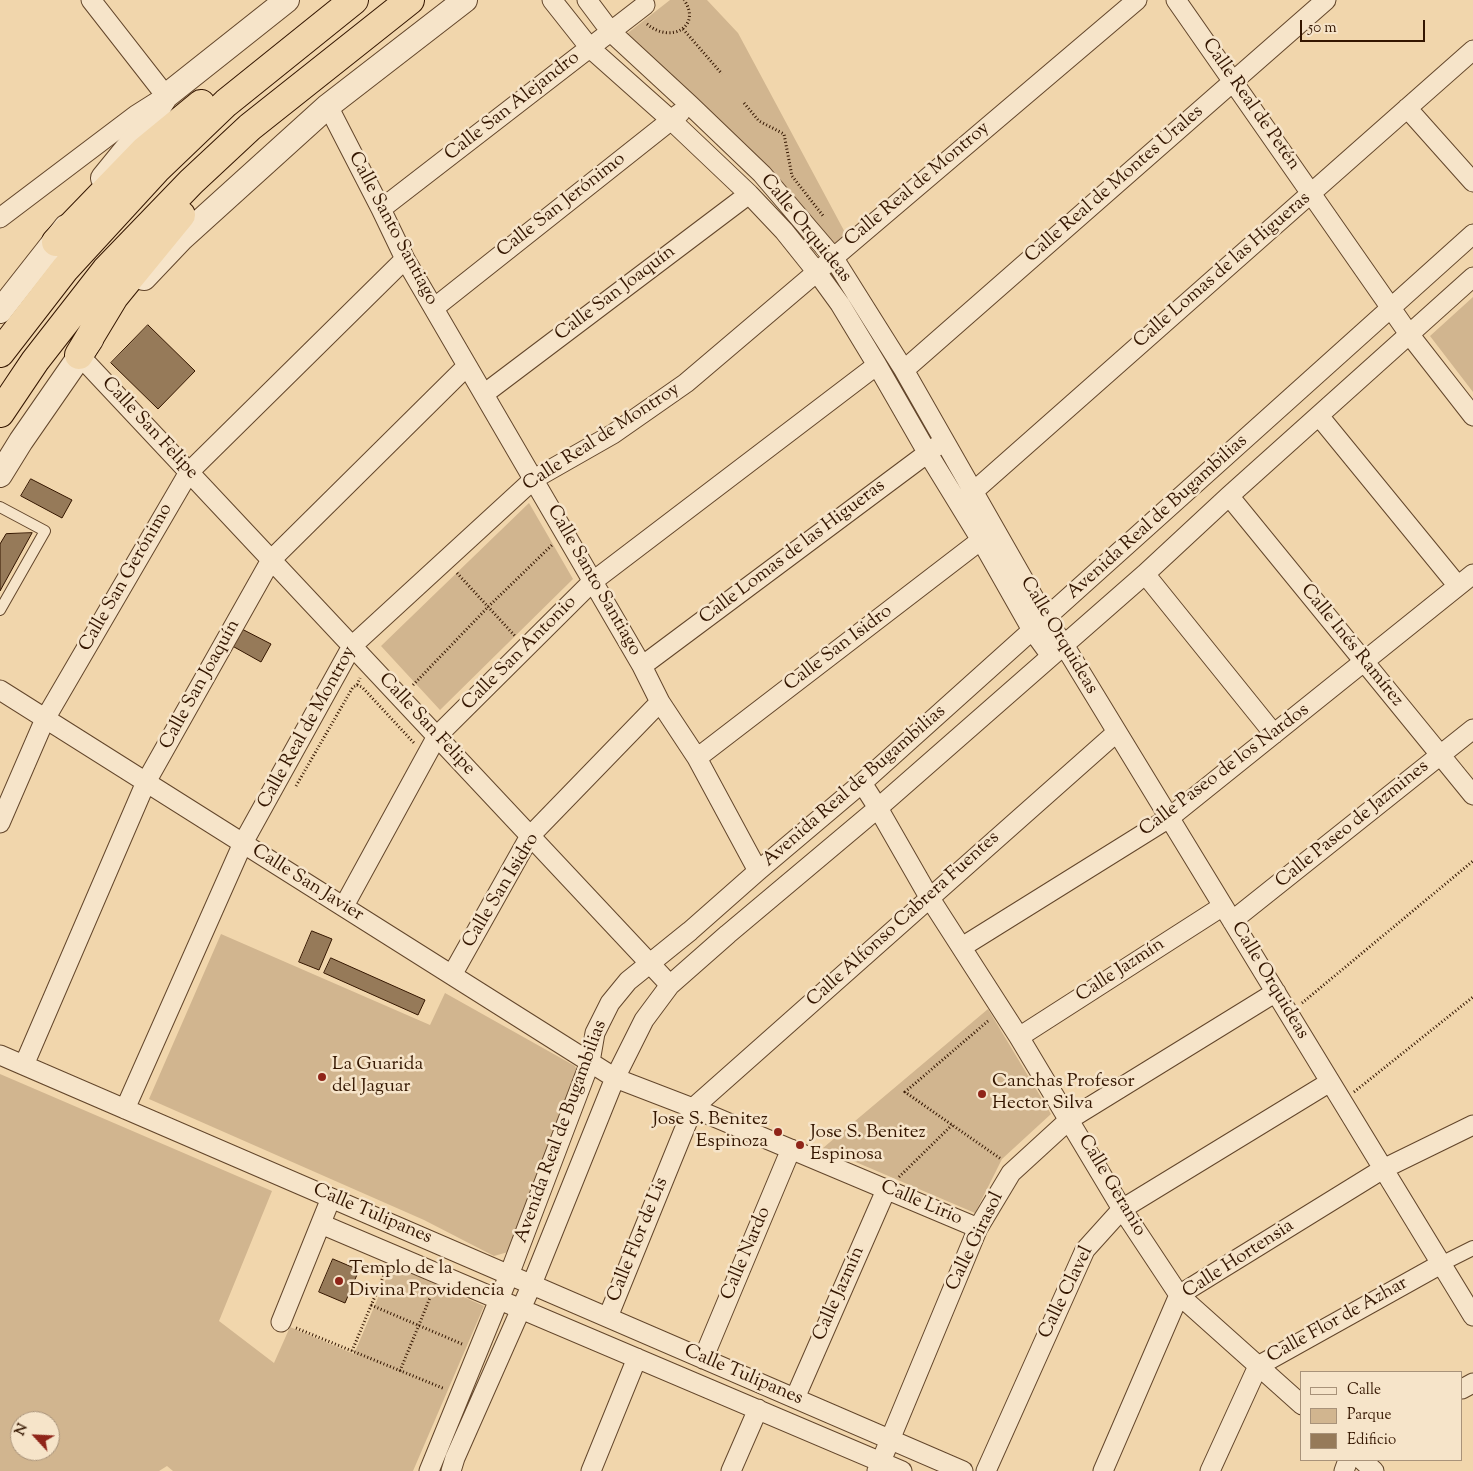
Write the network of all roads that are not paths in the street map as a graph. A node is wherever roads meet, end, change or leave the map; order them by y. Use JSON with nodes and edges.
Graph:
{"nodes":[{"id":1,"x":91,"y":0,"type":"edge"},
{"id":2,"x":287,"y":0,"type":"edge"},
{"id":3,"x":354,"y":0,"type":"edge"},
{"id":4,"x":410,"y":0,"type":"edge"},
{"id":5,"x":465,"y":0,"type":"edge"},
{"id":6,"x":552,"y":0,"type":"edge"},
{"id":7,"x":587,"y":0,"type":"edge"},
{"id":8,"x":1137,"y":0,"type":"edge"},
{"id":9,"x":1176,"y":0,"type":"edge"},
{"id":10,"x":1326,"y":0,"type":"edge"},
{"id":11,"x":646,"y":14,"type":"road end"},
{"id":12,"x":320,"y":28,"type":"junction"},
{"id":13,"x":611,"y":32,"type":"junction"},
{"id":14,"x":590,"y":48,"type":"junction"},
{"id":15,"x":1473,"y":50,"type":"edge"},
{"id":16,"x":1233,"y":81,"type":"junction"},
{"id":17,"x":166,"y":96,"type":"junction"},
{"id":18,"x":690,"y":104,"type":"junction"},
{"id":19,"x":328,"y":106,"type":"junction"},
{"id":20,"x":1408,"y":108,"type":"junction"},
{"id":21,"x":671,"y":120,"type":"junction"},
{"id":22,"x":250,"y":127,"type":"junction"},
{"id":23,"x":1473,"y":182,"type":"edge"},
{"id":24,"x":1311,"y":193,"type":"junction"},
{"id":25,"x":749,"y":194,"type":"junction"},
{"id":26,"x":381,"y":209,"type":"junction"},
{"id":27,"x":0,"y":218,"type":"edge"},
{"id":28,"x":1473,"y":234,"type":"edge"},
{"id":29,"x":56,"y":242,"type":"junction"},
{"id":30,"x":833,"y":257,"type":"junction"},
{"id":31,"x":404,"y":259,"type":"junction"},
{"id":32,"x":816,"y":271,"type":"junction"},
{"id":33,"x":1473,"y":277,"type":"edge"},
{"id":34,"x":1391,"y":307,"type":"junction"},
{"id":35,"x":434,"y":308,"type":"junction"},
{"id":36,"x":0,"y":311,"type":"edge"},
{"id":37,"x":1409,"y":334,"type":"junction"},
{"id":38,"x":0,"y":353,"type":"edge"},
{"id":39,"x":79,"y":355,"type":"junction"},
{"id":40,"x":877,"y":365,"type":"junction"},
{"id":41,"x":467,"y":366,"type":"junction"},
{"id":42,"x":904,"y":370,"type":"junction"},
{"id":43,"x":484,"y":394,"type":"junction"},
{"id":44,"x":0,"y":412,"type":"edge"},
{"id":45,"x":1319,"y":416,"type":"junction"},
{"id":46,"x":1473,"y":416,"type":"edge"},
{"id":47,"x":944,"y":440,"type":"junction"},
{"id":48,"x":927,"y":452,"type":"junction"},
{"id":49,"x":189,"y":472,"type":"junction"},
{"id":50,"x":0,"y":475,"type":"edge"},
{"id":51,"x":534,"y":479,"type":"junction"},
{"id":52,"x":974,"y":491,"type":"junction"},
{"id":53,"x":1229,"y":496,"type":"junction"},
{"id":54,"x":0,"y":507,"type":"edge"},
{"id":55,"x":982,"y":540,"type":"junction"},
{"id":56,"x":271,"y":560,"type":"junction"},
{"id":57,"x":1145,"y":574,"type":"junction"},
{"id":58,"x":1466,"y":580,"type":"edge"},
{"id":59,"x":592,"y":582,"type":"junction"},
{"id":60,"x":0,"y":610,"type":"edge"},
{"id":61,"x":1039,"y":625,"type":"junction"},
{"id":62,"x":352,"y":646,"type":"junction"},
{"id":63,"x":1057,"y":651,"type":"junction"},
{"id":64,"x":1364,"y":662,"type":"junction"},
{"id":65,"x":642,"y":666,"type":"junction"},
{"id":66,"x":0,"y":690,"type":"edge"},
{"id":67,"x":660,"y":702,"type":"junction"},
{"id":68,"x":45,"y":718,"type":"junction"},
{"id":69,"x":1473,"y":729,"type":"edge"},
{"id":70,"x":1117,"y":732,"type":"junction"},
{"id":71,"x":1274,"y":734,"type":"junction"},
{"id":72,"x":437,"y":736,"type":"junction"},
{"id":73,"x":1440,"y":755,"type":"junction"},
{"id":74,"x":697,"y":758,"type":"junction"},
{"id":75,"x":146,"y":782,"type":"junction"},
{"id":76,"x":862,"y":783,"type":"junction"},
{"id":77,"x":1473,"y":796,"type":"edge"},
{"id":78,"x":878,"y":808,"type":"junction"},
{"id":79,"x":1169,"y":818,"type":"junction"},
{"id":80,"x":0,"y":823,"type":"edge"},
{"id":81,"x":530,"y":836,"type":"junction"},
{"id":82,"x":243,"y":843,"type":"junction"},
{"id":83,"x":758,"y":871,"type":"junction"},
{"id":84,"x":929,"y":897,"type":"junction"},
{"id":85,"x":344,"y":906,"type":"junction"},
{"id":86,"x":1227,"y":913,"type":"junction"},
{"id":87,"x":962,"y":947,"type":"junction"},
{"id":88,"x":650,"y":964,"type":"junction"},
{"id":89,"x":452,"y":975,"type":"junction"},
{"id":90,"x":670,"y":986,"type":"junction"},
{"id":91,"x":1276,"y":992,"type":"junction"},
{"id":92,"x":1019,"y":1037,"type":"junction"},
{"id":93,"x":0,"y":1054,"type":"edge"},
{"id":94,"x":590,"y":1062,"type":"junction"},
{"id":95,"x":24,"y":1065,"type":"junction"},
{"id":96,"x":615,"y":1078,"type":"junction"},
{"id":97,"x":1330,"y":1082,"type":"junction"},
{"id":98,"x":125,"y":1108,"type":"junction"},
{"id":99,"x":693,"y":1108,"type":"junction"},
{"id":100,"x":1070,"y":1119,"type":"junction"},
{"id":101,"x":1473,"y":1125,"type":"edge"},
{"id":102,"x":791,"y":1149,"type":"junction"},
{"id":103,"x":1383,"y":1169,"type":"junction"},
{"id":104,"x":886,"y":1190,"type":"junction"},
{"id":105,"x":331,"y":1198,"type":"junction"},
{"id":106,"x":1122,"y":1209,"type":"junction"},
{"id":107,"x":321,"y":1224,"type":"junction"},
{"id":108,"x":978,"y":1228,"type":"junction"},
{"id":109,"x":1473,"y":1248,"type":"edge"},
{"id":110,"x":1441,"y":1264,"type":"junction"},
{"id":111,"x":509,"y":1275,"type":"junction"},
{"id":112,"x":532,"y":1284,"type":"junction"},
{"id":113,"x":1179,"y":1295,"type":"junction"},
{"id":114,"x":499,"y":1300,"type":"junction"},
{"id":115,"x":521,"y":1309,"type":"junction"},
{"id":116,"x":1473,"y":1316,"type":"edge"},
{"id":117,"x":608,"y":1317,"type":"junction"},
{"id":118,"x":282,"y":1322,"type":"road end"},
{"id":119,"x":637,"y":1358,"type":"junction"},
{"id":120,"x":703,"y":1358,"type":"junction"},
{"id":121,"x":1258,"y":1366,"type":"junction"},
{"id":122,"x":795,"y":1398,"type":"junction"},
{"id":123,"x":1300,"y":1404,"type":"edge"},
{"id":124,"x":758,"y":1409,"type":"junction"},
{"id":125,"x":890,"y":1439,"type":"junction"},
{"id":126,"x":1363,"y":1461,"type":"edge"},
{"id":127,"x":879,"y":1466,"type":"edge"},
{"id":128,"x":436,"y":1468,"type":"edge"},
{"id":129,"x":451,"y":1471,"type":"edge"},
{"id":130,"x":591,"y":1471,"type":"edge"},
{"id":131,"x":731,"y":1471,"type":"edge"},
{"id":132,"x":902,"y":1471,"type":"edge"},
{"id":133,"x":964,"y":1471,"type":"edge"},
{"id":134,"x":986,"y":1471,"type":"edge"},
{"id":135,"x":1103,"y":1471,"type":"edge"},
{"id":136,"x":1210,"y":1471,"type":"edge"},
{"id":137,"x":1374,"y":1471,"type":"edge"}],
"edges":[{"from":1,"to":17,"type":"street"},
{"from":2,"to":17,"type":"street"},
{"from":3,"to":12,"type":"highway"},
{"from":4,"to":22,"type":"highway"},
{"from":5,"to":19,"type":"street"},
{"from":6,"to":14,"type":"street","name":"Calle Orquideas"},
{"from":7,"to":13,"type":"street","name":"Calle Orquideas"},
{"from":8,"to":30,"type":"street","name":"Calle Real de Montroy"},
{"from":9,"to":16,"type":"street","name":"Calle Real de Petén"},
{"from":10,"to":16,"type":"street","name":"Calle Real de Montes Urales"},
{"from":11,"to":13,"type":"street","name":"Calle San Alejandro"},
{"from":12,"to":29,"type":"highway"},
{"from":12,"to":38,"type":"highway"},
{"from":13,"to":14,"type":"street","name":"Calle San Alejandro"},
{"from":13,"to":18,"type":"street","name":"Calle Orquideas"},
{"from":14,"to":21,"type":"street","name":"Calle Orquideas"},
{"from":14,"to":26,"type":"street","name":"Calle San Alejandro"},
{"from":15,"to":20,"type":"street","name":"Calle Lomas de las Higueras"},
{"from":16,"to":24,"type":"street","name":"Calle Real de Petén"},
{"from":16,"to":42,"type":"street","name":"Calle Real de Montes Urales"},
{"from":17,"to":27,"type":"street"},
{"from":17,"to":29,"type":"street"},
{"from":18,"to":21,"type":"street","name":"Calle San Jerónimo"},
{"from":18,"to":30,"type":"street","name":"Calle Orquideas"},
{"from":19,"to":26,"type":"street","name":"Calle Santo Santiago"},
{"from":19,"to":39,"type":"street"},
{"from":20,"to":23,"type":"street"},
{"from":20,"to":24,"type":"street","name":"Calle Lomas de las Higueras"},
{"from":21,"to":25,"type":"street","name":"Calle Orquideas"},
{"from":21,"to":35,"type":"street","name":"Calle San Jerónimo"},
{"from":22,"to":39,"type":"highway"},
{"from":22,"to":44,"type":"highway"},
{"from":24,"to":34,"type":"street","name":"Calle Real de Petén"},
{"from":24,"to":52,"type":"street","name":"Calle Lomas de las Higueras"},
{"from":25,"to":32,"type":"street","name":"Calle Orquideas"},
{"from":25,"to":43,"type":"street","name":"Calle San Joaquín"},
{"from":26,"to":31,"type":"street","name":"Calle Santo Santiago"},
{"from":28,"to":34,"type":"street","name":"Avenida Real de Bugambilias"},
{"from":29,"to":36,"type":"street"},
{"from":30,"to":32,"type":"street","name":"Calle Real de Montroy"},
{"from":30,"to":42,"type":"street","name":"Calle Orquideas"},
{"from":31,"to":35,"type":"street","name":"Calle Santo Santiago"},
{"from":31,"to":49,"type":"street","name":"Calle San Gerónimo"},
{"from":32,"to":40,"type":"street","name":"Calle Orquideas"},
{"from":32,"to":51,"type":"street","name":"Calle Real de Montroy"},
{"from":33,"to":37,"type":"street","name":"Avenida Real de Bugambilias"},
{"from":34,"to":37,"type":"street","name":"Calle Real de Petén"},
{"from":34,"to":61,"type":"street","name":"Avenida Real de Bugambilias"},
{"from":35,"to":41,"type":"street","name":"Calle Santo Santiago"},
{"from":37,"to":45,"type":"street","name":"Avenida Real de Bugambilias"},
{"from":37,"to":46,"type":"street","name":"Calle Real de Petén"},
{"from":39,"to":49,"type":"street","name":"Calle San Felipe"},
{"from":39,"to":50,"type":"street"},
{"from":40,"to":48,"type":"street","name":"Calle Orquideas"},
{"from":40,"to":59,"type":"street","name":"Calle San Antonio"},
{"from":41,"to":43,"type":"street","name":"Calle Santo Santiago"},
{"from":41,"to":56,"type":"street","name":"Calle San Joaquín"},
{"from":42,"to":47,"type":"street","name":"Calle Orquideas"},
{"from":43,"to":51,"type":"street","name":"Calle Santo Santiago"},
{"from":45,"to":53,"type":"street","name":"Avenida Real de Bugambilias"},
{"from":45,"to":58,"type":"street"},
{"from":47,"to":48,"type":"street","name":"Calle Lomas de las Higueras"},
{"from":47,"to":52,"type":"street","name":"Calle Orquideas"},
{"from":48,"to":55,"type":"street","name":"Calle Orquideas"},
{"from":48,"to":65,"type":"street","name":"Calle Lomas de las Higueras"},
{"from":49,"to":56,"type":"street","name":"Calle San Felipe"},
{"from":49,"to":68,"type":"street","name":"Calle San Gerónimo"},
{"from":51,"to":59,"type":"street","name":"Calle Santo Santiago"},
{"from":51,"to":62,"type":"street","name":"Calle Real de Montroy"},
{"from":52,"to":61,"type":"street","name":"Calle Orquideas"},
{"from":53,"to":57,"type":"street","name":"Avenida Real de Bugambilias"},
{"from":53,"to":64,"type":"street","name":"Calle Inés Ramírez"},
{"from":54,"to":60,"type":"lane"},
{"from":55,"to":61,"type":"street","name":"Calle Orquideas"},
{"from":55,"to":74,"type":"street","name":"Calle San Isidro"},
{"from":56,"to":62,"type":"street","name":"Calle San Felipe"},
{"from":56,"to":75,"type":"street","name":"Calle San Joaquín"},
{"from":57,"to":63,"type":"street","name":"Avenida Real de Bugambilias"},
{"from":57,"to":71,"type":"street"},
{"from":58,"to":64,"type":"street","name":"Calle Paseo de los Nardos"},
{"from":59,"to":65,"type":"street","name":"Calle Santo Santiago"},
{"from":59,"to":72,"type":"street","name":"Calle San Antonio"},
{"from":61,"to":63,"type":"street","name":"Calle Orquideas"},
{"from":61,"to":76,"type":"street","name":"Avenida Real de Bugambilias"},
{"from":62,"to":72,"type":"street","name":"Calle San Felipe"},
{"from":62,"to":82,"type":"street","name":"Calle Real de Montroy"},
{"from":63,"to":70,"type":"street","name":"Calle Orquideas"},
{"from":63,"to":78,"type":"street","name":"Avenida Real de Bugambilias"},
{"from":64,"to":71,"type":"street","name":"Calle Paseo de los Nardos"},
{"from":64,"to":73,"type":"street","name":"Calle Inés Ramírez"},
{"from":65,"to":67,"type":"street","name":"Calle Santo Santiago"},
{"from":66,"to":68,"type":"street","name":"Calle San Javier"},
{"from":67,"to":74,"type":"street","name":"Calle Santo Santiago"},
{"from":67,"to":81,"type":"street","name":"Calle San Isidro"},
{"from":68,"to":75,"type":"street","name":"Calle San Javier"},
{"from":68,"to":80,"type":"street","name":"Calle San Gerónimo"},
{"from":69,"to":73,"type":"street","name":"Calle Paseo de Jazmines"},
{"from":70,"to":79,"type":"street","name":"Calle Orquideas"},
{"from":70,"to":84,"type":"street","name":"Calle Alfonso Cabrera Fuentes"},
{"from":71,"to":79,"type":"street","name":"Calle Paseo de los Nardos"},
{"from":72,"to":81,"type":"street","name":"Calle San Felipe"},
{"from":72,"to":85,"type":"street","name":"Calle San Antonio"},
{"from":73,"to":77,"type":"street","name":"Calle Inés Ramírez"},
{"from":73,"to":86,"type":"street","name":"Calle Paseo de Jazmines"},
{"from":74,"to":83,"type":"street","name":"Calle Santo Santiago"},
{"from":75,"to":82,"type":"street","name":"Calle San Javier"},
{"from":75,"to":95,"type":"street","name":"Calle San Joaquín"},
{"from":76,"to":78,"type":"street","name":"Calle Geranio"},
{"from":76,"to":83,"type":"street","name":"Avenida Real de Bugambilias"},
{"from":78,"to":84,"type":"street","name":"Calle Geranio"},
{"from":78,"to":90,"type":"street","name":"Avenida Real de Bugambilias"},
{"from":79,"to":86,"type":"street","name":"Calle Orquideas"},
{"from":79,"to":87,"type":"street","name":"Calle Paseo de los Nardos"},
{"from":81,"to":88,"type":"street","name":"Calle San Felipe"},
{"from":81,"to":89,"type":"street","name":"Calle San Isidro"},
{"from":82,"to":85,"type":"street","name":"Calle San Javier"},
{"from":82,"to":98,"type":"street","name":"Calle Real de Montroy"},
{"from":83,"to":88,"type":"street","name":"Avenida Real de Bugambilias"},
{"from":84,"to":87,"type":"street","name":"Calle Geranio"},
{"from":84,"to":99,"type":"street","name":"Calle Alfonso Cabrera Fuentes"},
{"from":85,"to":89,"type":"street","name":"Calle San Javier"},
{"from":86,"to":91,"type":"street","name":"Calle Orquideas"},
{"from":86,"to":92,"type":"street","name":"Calle Jazmín"},
{"from":87,"to":92,"type":"street","name":"Calle Geranio"},
{"from":88,"to":90,"type":"street","name":"Calle San Felipe"},
{"from":88,"to":94,"type":"street","name":"Avenida Real de Bugambilias"},
{"from":89,"to":94,"type":"street","name":"Calle San Javier"},
{"from":90,"to":96,"type":"street","name":"Avenida Real de Bugambilias"},
{"from":91,"to":97,"type":"street","name":"Calle Orquideas"},
{"from":91,"to":100,"type":"street","name":"Calle Girasol"},
{"from":92,"to":100,"type":"street","name":"Calle Geranio"},
{"from":93,"to":95,"type":"street","name":"Calle Tulipanes"},
{"from":94,"to":96,"type":"street","name":"Calle San Javier"},
{"from":94,"to":111,"type":"street","name":"Avenida Real de Bugambilias"},
{"from":95,"to":98,"type":"street","name":"Calle Tulipanes"},
{"from":96,"to":99,"type":"street","name":"Calle Lirio"},
{"from":96,"to":112,"type":"street","name":"Avenida Real de Bugambilias"},
{"from":97,"to":103,"type":"street","name":"Calle Orquideas"},
{"from":97,"to":106,"type":"street","name":"Calle Clavel"},
{"from":98,"to":105,"type":"street","name":"Calle Tulipanes"},
{"from":99,"to":102,"type":"street","name":"Calle Lirio"},
{"from":99,"to":117,"type":"street","name":"Calle Flor de Lis"},
{"from":100,"to":106,"type":"street","name":"Calle Geranio"},
{"from":100,"to":108,"type":"street","name":"Calle Girasol"},
{"from":101,"to":103,"type":"street","name":"Calle Hortensia"},
{"from":102,"to":104,"type":"street","name":"Calle Lirio"},
{"from":102,"to":120,"type":"street","name":"Calle Nardo"},
{"from":103,"to":110,"type":"street","name":"Calle Orquideas"},
{"from":103,"to":113,"type":"street","name":"Calle Hortensia"},
{"from":104,"to":108,"type":"street","name":"Calle Lirio"},
{"from":104,"to":122,"type":"street","name":"Calle Jazmín"},
{"from":105,"to":107,"type":"street"},
{"from":105,"to":111,"type":"street","name":"Calle Tulipanes"},
{"from":106,"to":113,"type":"street","name":"Calle Geranio"},
{"from":106,"to":134,"type":"street","name":"Calle Clavel"},
{"from":107,"to":114,"type":"street","name":"Calle Tulipanes"},
{"from":107,"to":118,"type":"street"},
{"from":108,"to":125,"type":"street","name":"Calle Girasol"},
{"from":109,"to":110,"type":"street"},
{"from":110,"to":116,"type":"street","name":"Calle Orquideas"},
{"from":110,"to":121,"type":"street","name":"Calle Flor de Azhar"},
{"from":111,"to":112,"type":"street","name":"Calle Tulipanes"},
{"from":111,"to":114,"type":"street","name":"Avenida Real de Bugambilias"},
{"from":112,"to":115,"type":"street","name":"Avenida Real de Bugambilias"},
{"from":112,"to":117,"type":"street","name":"Calle Tulipanes"},
{"from":113,"to":121,"type":"street","name":"Calle Geranio"},
{"from":113,"to":135,"type":"street","name":"Calle Hortensia"},
{"from":114,"to":115,"type":"street","name":"Calle Tulipanes"},
{"from":114,"to":128,"type":"street","name":"Avenida Real de Bugambilias"},
{"from":115,"to":119,"type":"street","name":"Calle Tulipanes"},
{"from":115,"to":129,"type":"street","name":"Avenida Real de Bugambilias"},
{"from":117,"to":120,"type":"street","name":"Calle Tulipanes"},
{"from":119,"to":124,"type":"street","name":"Calle Tulipanes"},
{"from":119,"to":130,"type":"street"},
{"from":120,"to":122,"type":"street","name":"Calle Tulipanes"},
{"from":121,"to":123,"type":"street","name":"Calle Geranio"},
{"from":121,"to":136,"type":"street","name":"Calle Flor de Azhar"},
{"from":122,"to":125,"type":"street","name":"Calle Tulipanes"},
{"from":124,"to":127,"type":"street","name":"Calle Tulipanes"},
{"from":124,"to":131,"type":"street"},
{"from":125,"to":127,"type":"street","name":"Calle Girasol"},
{"from":125,"to":133,"type":"street","name":"Calle Tulipanes"},
{"from":126,"to":137,"type":"street"},
{"from":127,"to":132,"type":"street","name":"Calle Tulipanes"}]}
